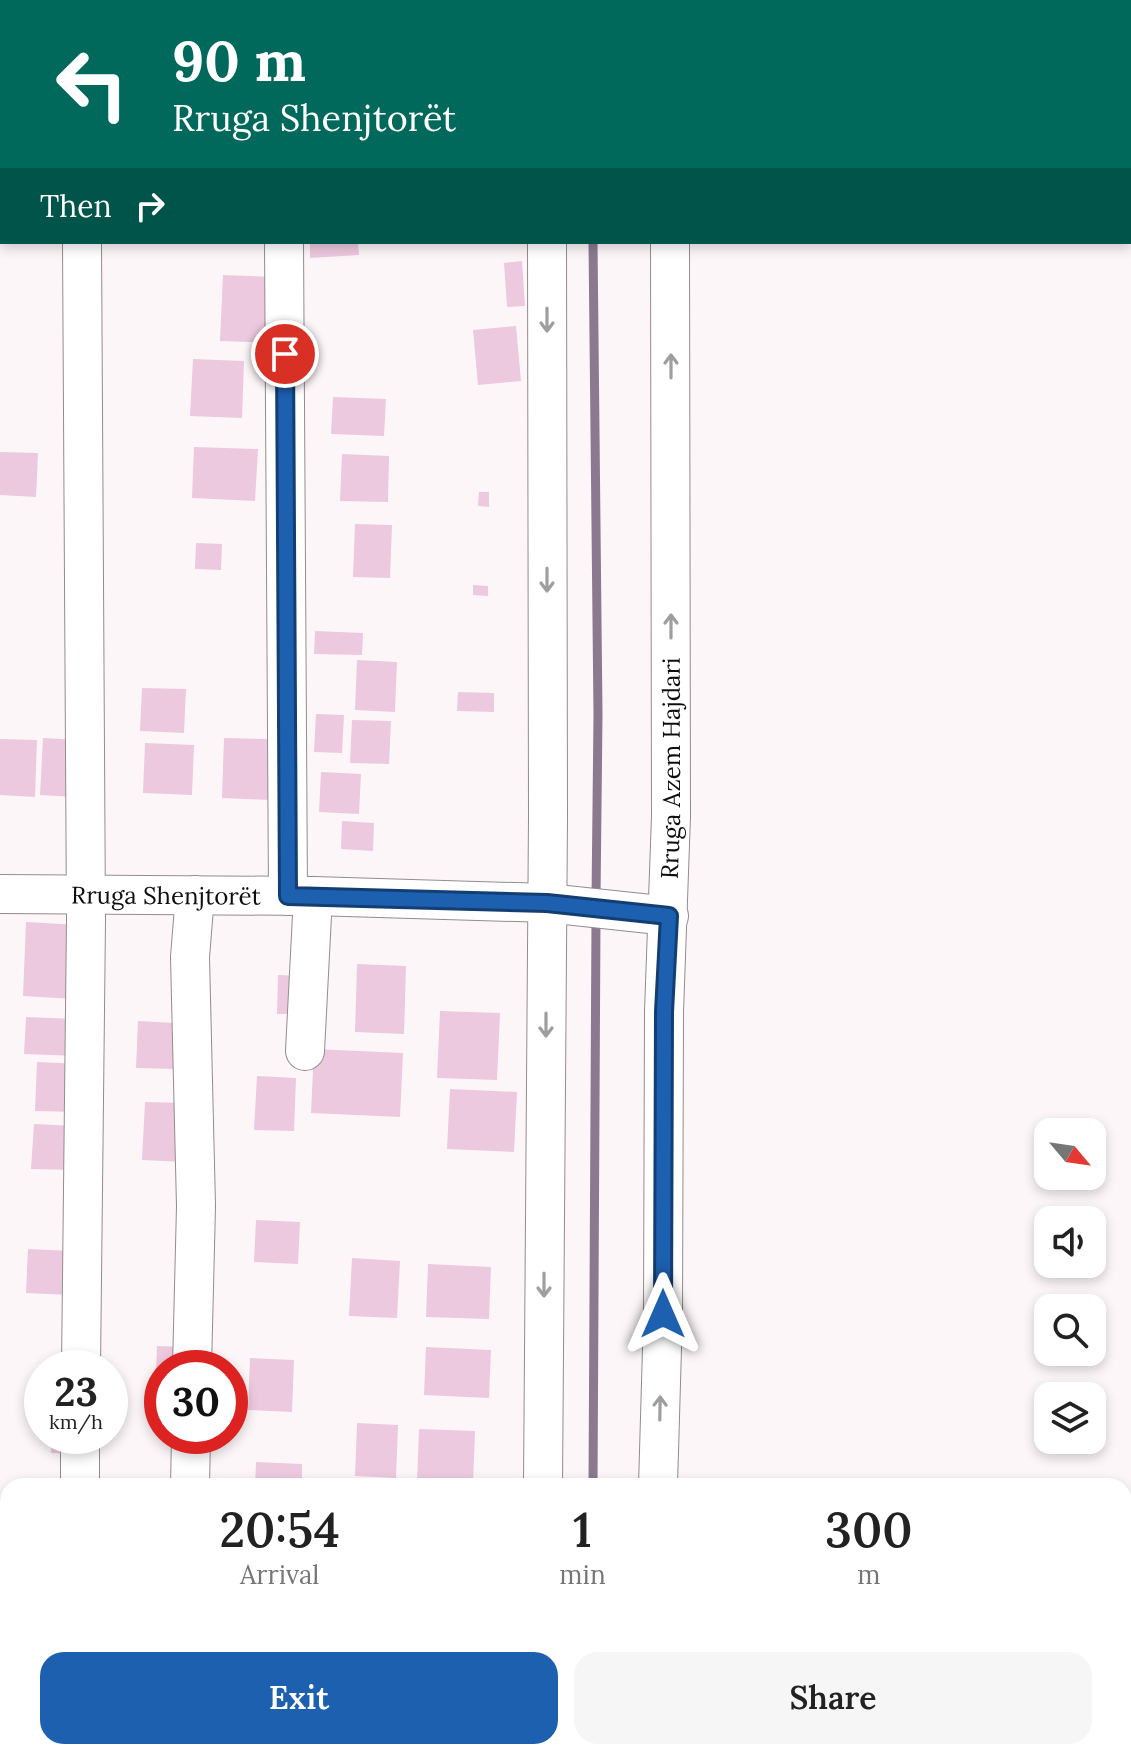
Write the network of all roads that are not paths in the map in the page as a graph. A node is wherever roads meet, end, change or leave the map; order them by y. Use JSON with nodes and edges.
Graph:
{"nodes":[{"id":1,"x":82,"y":244,"type":"edge"},
{"id":2,"x":284,"y":244,"type":"edge"},
{"id":3,"x":547,"y":244,"type":"edge"},
{"id":4,"x":670,"y":244,"type":"edge"},
{"id":5,"x":86,"y":893,"type":"junction"},
{"id":6,"x":0,"y":894,"type":"edge"},
{"id":7,"x":195,"y":895,"type":"junction"},
{"id":8,"x":300,"y":896,"type":"junction"},
{"id":9,"x":563,"y":904,"type":"junction"},
{"id":10,"x":669,"y":916,"type":"junction"},
{"id":11,"x":305,"y":1051,"type":"dead end"},
{"id":12,"x":81,"y":1350,"type":"edge"},
{"id":13,"x":192,"y":1350,"type":"edge"},
{"id":14,"x":80,"y":1454,"type":"edge"},
{"id":15,"x":191,"y":1454,"type":"edge"},
{"id":16,"x":80,"y":1478,"type":"edge"},
{"id":17,"x":190,"y":1478,"type":"edge"},
{"id":18,"x":543,"y":1478,"type":"edge"},
{"id":19,"x":658,"y":1478,"type":"edge"}],
"edges":[{"from":1,"to":5,"type":"street"},
{"from":2,"to":8,"type":"street"},
{"from":3,"to":9,"type":"street","one_way":true},
{"from":10,"to":4,"type":"street","name":"Rruga Azem Hajdari","one_way":true},
{"from":5,"to":6,"type":"street","name":"Rruga Shenjtorët"},
{"from":5,"to":7,"type":"street","name":"Rruga Shenjtorët"},
{"from":5,"to":12,"type":"street"},
{"from":7,"to":8,"type":"street","name":"Rruga Shenjtorët"},
{"from":7,"to":13,"type":"street"},
{"from":8,"to":9,"type":"street","name":"Rruga Shenjtorët"},
{"from":8,"to":11,"type":"street"},
{"from":9,"to":10,"type":"street","name":"Rruga Shenjtorët"},
{"from":9,"to":18,"type":"street","one_way":true},
{"from":19,"to":10,"type":"street","name":"Rruga Azem Hajdari","one_way":true},
{"from":14,"to":16,"type":"street"},
{"from":15,"to":17,"type":"street"}]}
